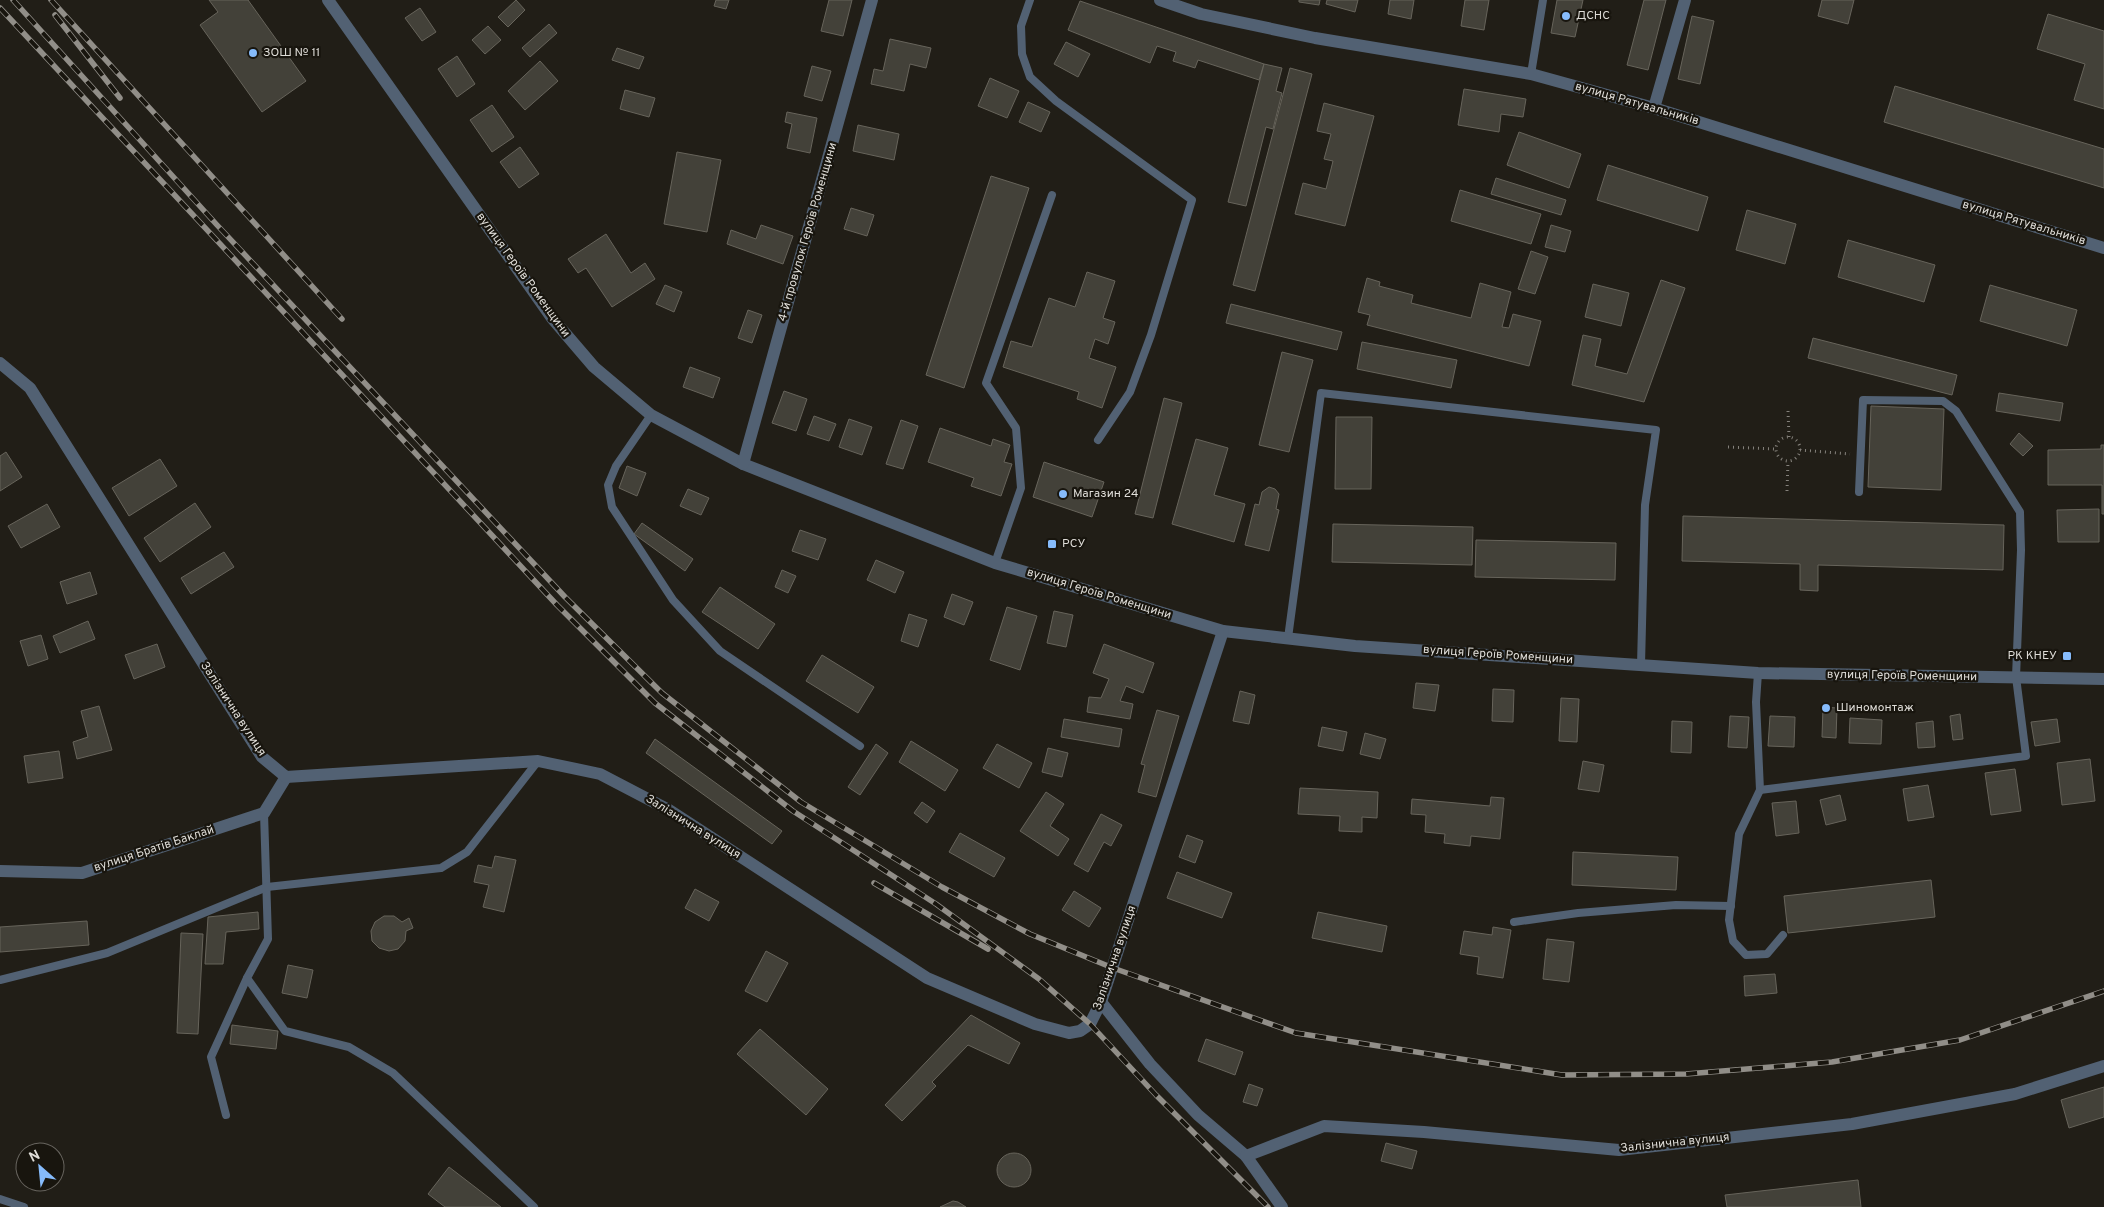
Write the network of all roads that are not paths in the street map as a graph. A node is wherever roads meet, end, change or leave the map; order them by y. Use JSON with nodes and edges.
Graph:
{"nodes":[{"id":1,"x":328,"y":0,"type":"edge"},
{"id":2,"x":872,"y":0,"type":"edge"},
{"id":3,"x":1030,"y":0,"type":"edge"},
{"id":4,"x":1160,"y":0,"type":"edge"},
{"id":5,"x":1543,"y":0,"type":"edge"},
{"id":6,"x":1685,"y":0,"type":"edge"},
{"id":7,"x":1531,"y":74,"type":"junction"},
{"id":8,"x":1654,"y":108,"type":"junction"},
{"id":9,"x":1052,"y":195,"type":"dead end"},
{"id":10,"x":2104,"y":248,"type":"edge"},
{"id":11,"x":0,"y":363,"type":"edge"},
{"id":12,"x":651,"y":415,"type":"junction"},
{"id":13,"x":1098,"y":440,"type":"dead end"},
{"id":14,"x":743,"y":464,"type":"junction"},
{"id":15,"x":1859,"y":492,"type":"dead end"},
{"id":16,"x":996,"y":563,"type":"junction"},
{"id":17,"x":1223,"y":631,"type":"junction"},
{"id":18,"x":1288,"y":638,"type":"junction"},
{"id":19,"x":1641,"y":665,"type":"junction"},
{"id":20,"x":1758,"y":673,"type":"junction"},
{"id":21,"x":2016,"y":678,"type":"junction"},
{"id":22,"x":2104,"y":679,"type":"edge"},
{"id":23,"x":860,"y":746,"type":"dead end"},
{"id":24,"x":538,"y":761,"type":"junction"},
{"id":25,"x":286,"y":777,"type":"junction"},
{"id":26,"x":1760,"y":790,"type":"junction"},
{"id":27,"x":264,"y":813,"type":"junction"},
{"id":28,"x":0,"y":871,"type":"edge"},
{"id":29,"x":267,"y":887,"type":"junction"},
{"id":30,"x":1731,"y":906,"type":"junction"},
{"id":31,"x":1514,"y":922,"type":"dead end"},
{"id":32,"x":1783,"y":935,"type":"dead end"},
{"id":33,"x":247,"y":978,"type":"junction"},
{"id":34,"x":0,"y":980,"type":"edge"},
{"id":35,"x":1101,"y":1002,"type":"junction"},
{"id":36,"x":2104,"y":1066,"type":"edge"},
{"id":37,"x":226,"y":1115,"type":"dead end"},
{"id":38,"x":1246,"y":1156,"type":"junction"},
{"id":39,"x":0,"y":1199,"type":"edge"},
{"id":40,"x":24,"y":1207,"type":"edge"},
{"id":41,"x":534,"y":1207,"type":"edge"},
{"id":42,"x":1282,"y":1207,"type":"edge"}],
"edges":[{"from":1,"to":12,"type":"street","name":"вулиця Героїв Роменщини"},
{"from":2,"to":14,"type":"street","name":"4-й провулок Героїв Роменщини"},
{"from":3,"to":13,"type":"lane"},
{"from":4,"to":7,"type":"street","name":"вулиця Рятувальників"},
{"from":5,"to":7,"type":"lane"},
{"from":6,"to":8,"type":"street"},
{"from":7,"to":8,"type":"street","name":"вулиця Рятувальників"},
{"from":8,"to":10,"type":"street","name":"вулиця Рятувальників"},
{"from":9,"to":16,"type":"lane"},
{"from":11,"to":25,"type":"street","name":"Залізнична вулиця"},
{"from":12,"to":14,"type":"street","name":"вулиця Героїв Роменщини"},
{"from":12,"to":23,"type":"lane"},
{"from":14,"to":16,"type":"street","name":"вулиця Героїв Роменщини"},
{"from":15,"to":21,"type":"lane"},
{"from":16,"to":17,"type":"street","name":"вулиця Героїв Роменщини"},
{"from":17,"to":18,"type":"street","name":"вулиця Героїв Роменщини"},
{"from":17,"to":35,"type":"street","name":"Залізнична вулиця"},
{"from":18,"to":19,"type":"street","name":"вулиця Героїв Роменщини"},
{"from":18,"to":19,"type":"lane"},
{"from":19,"to":20,"type":"street","name":"вулиця Героїв Роменщини"},
{"from":20,"to":21,"type":"street","name":"вулиця Героїв Роменщини"},
{"from":20,"to":26,"type":"lane"},
{"from":21,"to":22,"type":"street","name":"вулиця Героїв Роменщини"},
{"from":21,"to":26,"type":"lane"},
{"from":24,"to":25,"type":"street","name":"Залізнична вулиця"},
{"from":24,"to":29,"type":"lane"},
{"from":24,"to":35,"type":"street","name":"Залізнична вулиця"},
{"from":25,"to":27,"type":"street"},
{"from":26,"to":30,"type":"lane"},
{"from":27,"to":28,"type":"street","name":"вулиця Братів Баклай"},
{"from":27,"to":29,"type":"lane"},
{"from":29,"to":33,"type":"lane"},
{"from":29,"to":34,"type":"lane"},
{"from":30,"to":31,"type":"lane"},
{"from":30,"to":32,"type":"lane"},
{"from":33,"to":37,"type":"lane"},
{"from":33,"to":41,"type":"lane"},
{"from":35,"to":38,"type":"street"},
{"from":36,"to":38,"type":"street","name":"Залізнична вулиця"},
{"from":38,"to":42,"type":"street"},
{"from":39,"to":40,"type":"lane"}]}
